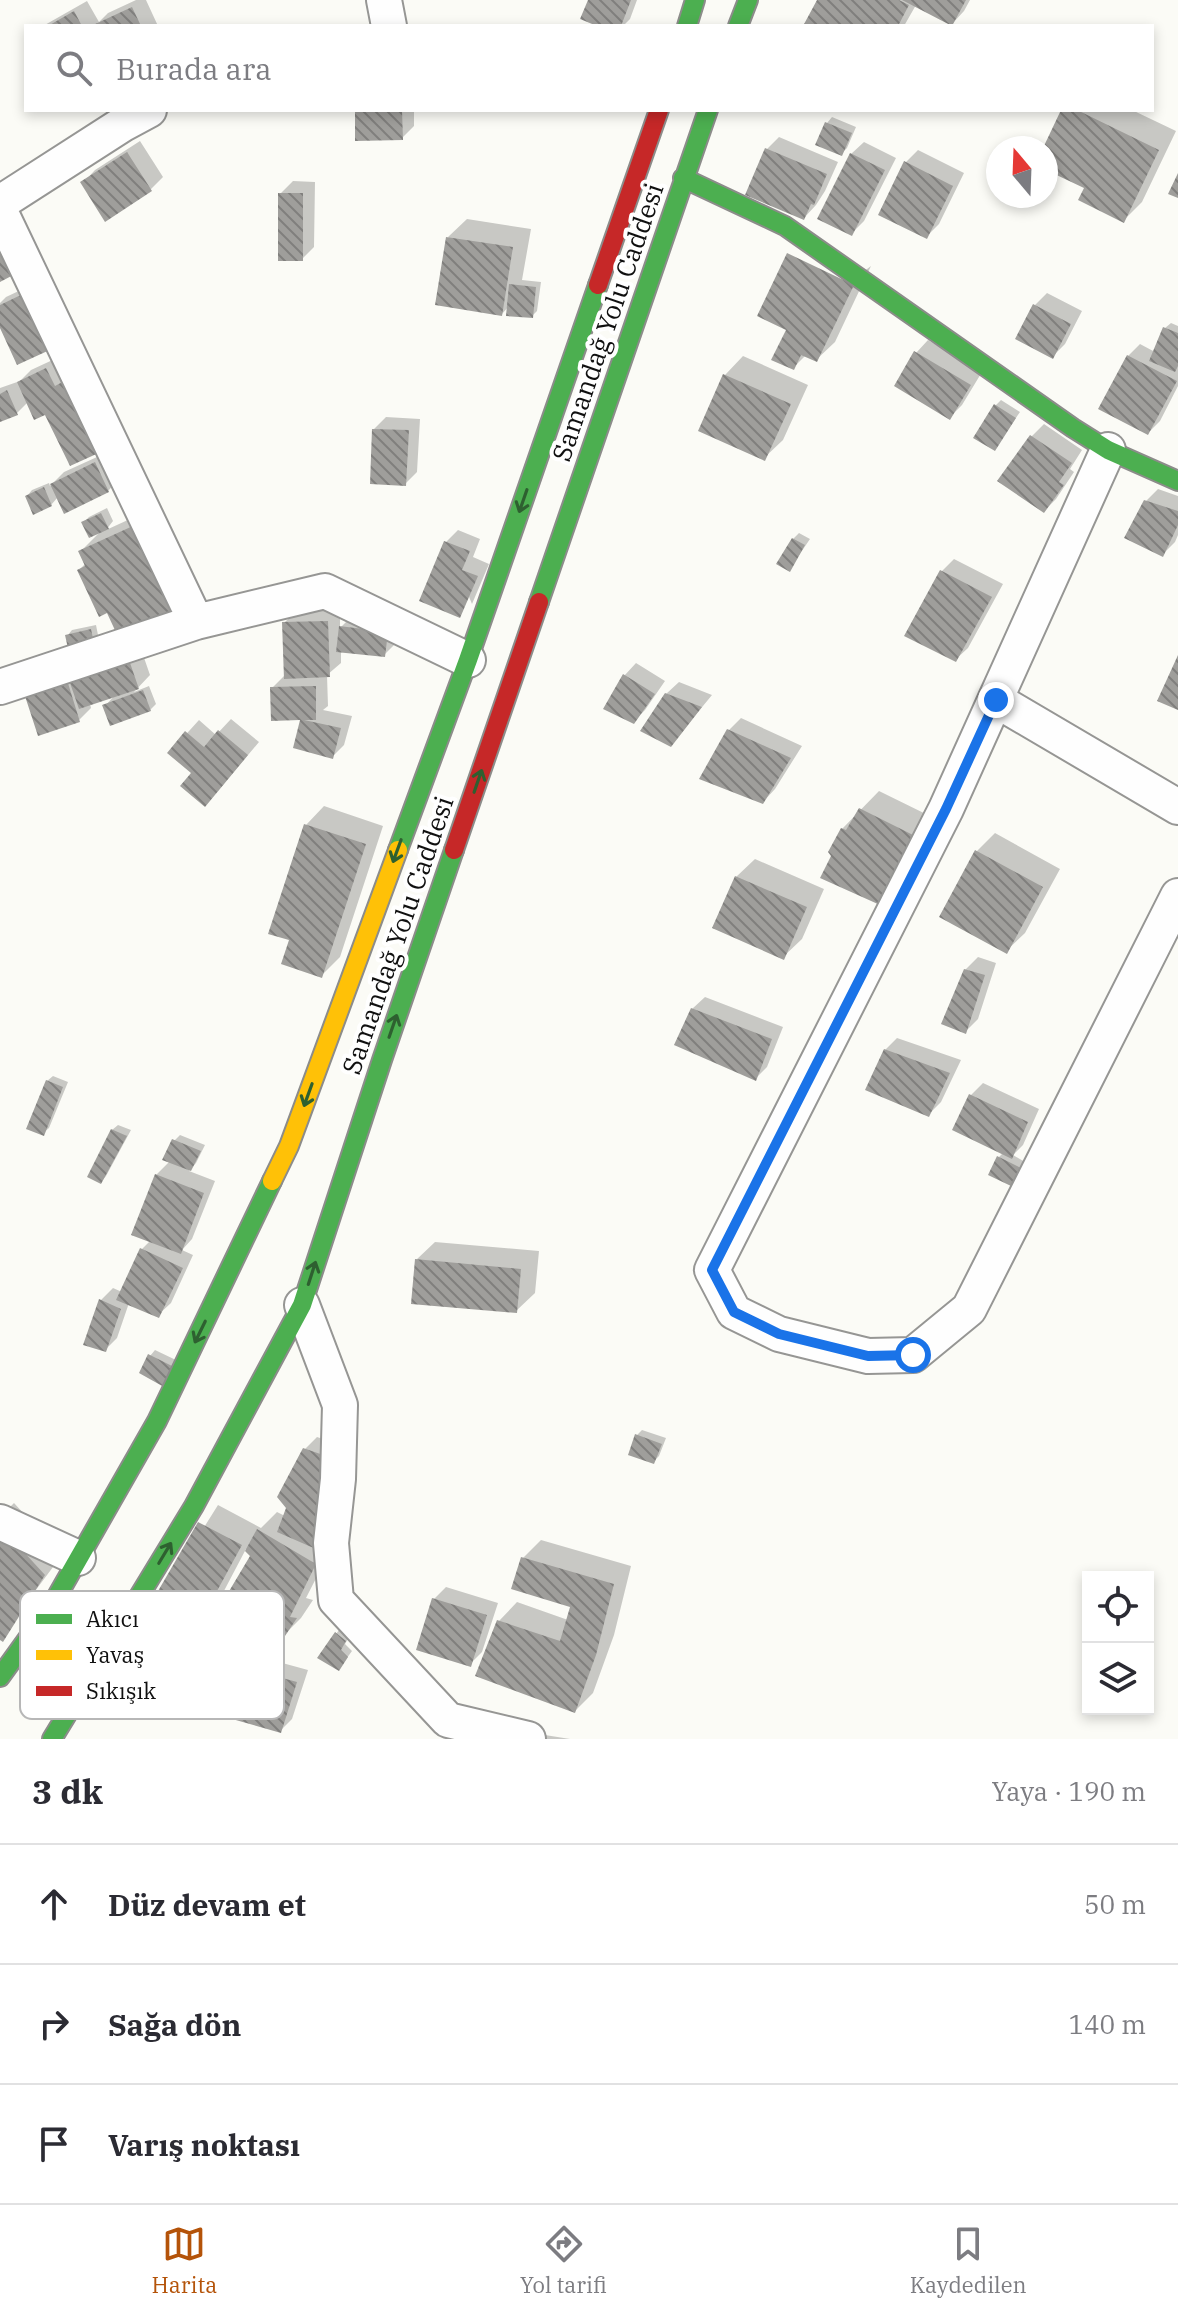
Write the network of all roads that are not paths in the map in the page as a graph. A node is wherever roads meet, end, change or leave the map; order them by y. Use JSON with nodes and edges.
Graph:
{"nodes":[{"id":1,"x":384,"y":0,"type":"edge"},
{"id":2,"x":695,"y":0,"type":"edge"},
{"id":3,"x":748,"y":0,"type":"edge"},
{"id":4,"x":389,"y":24,"type":"edge"},
{"id":5,"x":688,"y":24,"type":"edge"},
{"id":6,"x":739,"y":24,"type":"edge"},
{"id":7,"x":145,"y":112,"type":"edge"},
{"id":8,"x":658,"y":112,"type":"edge"},
{"id":9,"x":707,"y":112,"type":"edge"},
{"id":10,"x":683,"y":178,"type":"junction"},
{"id":11,"x":0,"y":203,"type":"edge"},
{"id":12,"x":0,"y":211,"type":"edge"},
{"id":13,"x":1108,"y":450,"type":"junction"},
{"id":14,"x":1178,"y":481,"type":"edge"},
{"id":15,"x":196,"y":622,"type":"junction"},
{"id":16,"x":468,"y":660,"type":"junction"},
{"id":17,"x":0,"y":687,"type":"edge"},
{"id":18,"x":996,"y":700,"type":"junction"},
{"id":19,"x":1178,"y":807,"type":"edge"},
{"id":20,"x":1178,"y":896,"type":"edge"},
{"id":21,"x":302,"y":1305,"type":"junction"},
{"id":22,"x":0,"y":1522,"type":"edge"},
{"id":23,"x":78,"y":1558,"type":"junction"},
{"id":24,"x":60,"y":1591,"type":"edge"},
{"id":25,"x":142,"y":1591,"type":"edge"},
{"id":26,"x":20,"y":1649,"type":"edge"},
{"id":27,"x":0,"y":1677,"type":"edge"},
{"id":28,"x":64,"y":1719,"type":"edge"},
{"id":29,"x":446,"y":1730,"type":"edge"},
{"id":30,"x":52,"y":1739,"type":"edge"},
{"id":31,"x":528,"y":1739,"type":"edge"}],
"edges":[{"from":1,"to":4,"type":"street"},
{"from":2,"to":5,"type":"main road"},
{"from":3,"to":6,"type":"main road"},
{"from":7,"to":11,"type":"street"},
{"from":8,"to":16,"type":"main road","name":"Samandağ Yolu Caddesi","one_way":true},
{"from":9,"to":10,"type":"main road","name":"Samandağ Yolu Caddesi"},
{"from":10,"to":13,"type":"main road"},
{"from":21,"to":10,"type":"main road","name":"Samandağ Yolu Caddesi","one_way":true},
{"from":12,"to":15,"type":"street"},
{"from":13,"to":14,"type":"main road"},
{"from":13,"to":18,"type":"street"},
{"from":15,"to":16,"type":"street"},
{"from":15,"to":17,"type":"street"},
{"from":16,"to":23,"type":"main road","name":"Samandağ Yolu Caddesi","one_way":true},
{"from":18,"to":19,"type":"street"},
{"from":18,"to":20,"type":"street"},
{"from":25,"to":21,"type":"main road","name":"Samandağ Yolu Caddesi","one_way":true},
{"from":21,"to":29,"type":"street"},
{"from":22,"to":23,"type":"street"},
{"from":23,"to":24,"type":"main road","name":"Samandağ Yolu Caddesi"},
{"from":26,"to":27,"type":"main road","name":"Samandağ Yolu Caddesi"},
{"from":30,"to":28,"type":"main road","name":"Samandağ Yolu Caddesi","one_way":true},
{"from":29,"to":31,"type":"street"}]}
